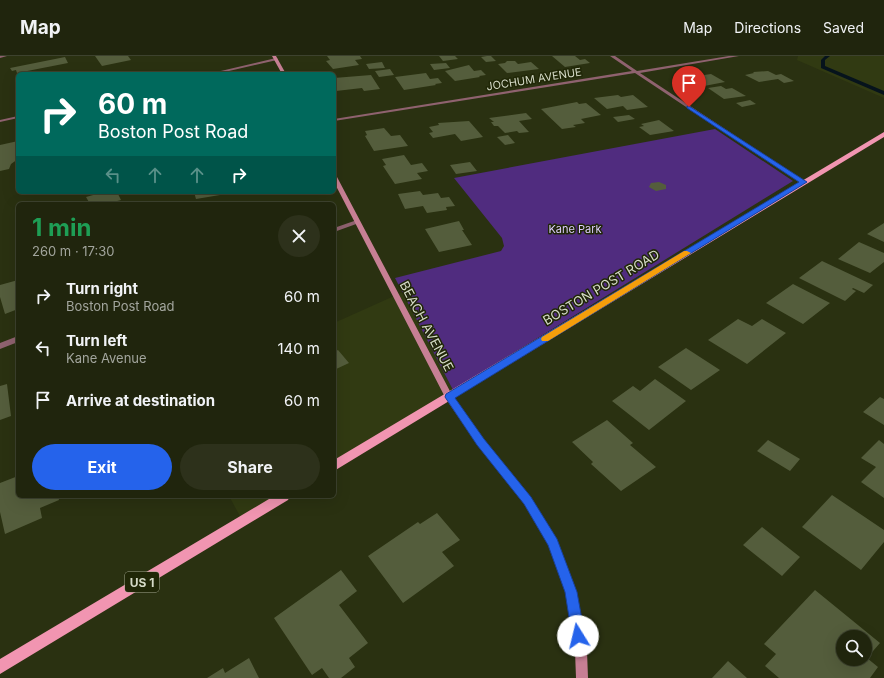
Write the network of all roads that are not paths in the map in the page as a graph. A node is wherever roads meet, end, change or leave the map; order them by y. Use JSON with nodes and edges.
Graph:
{"nodes":[{"id":1,"x":5,"y":56,"type":"edge"},
{"id":2,"x":612,"y":56,"type":"edge"},
{"id":3,"x":737,"y":56,"type":"edge"},
{"id":4,"x":0,"y":57,"type":"edge"},
{"id":5,"x":275,"y":58,"type":"edge"},
{"id":6,"x":218,"y":72,"type":"edge"},
{"id":7,"x":283,"y":72,"type":"edge"},
{"id":8,"x":636,"y":72,"type":"junction"},
{"id":9,"x":16,"y":117,"type":"edge"},
{"id":10,"x":336,"y":120,"type":"edge"},
{"id":11,"x":0,"y":121,"type":"edge"},
{"id":12,"x":884,"y":134,"type":"edge"},
{"id":13,"x":336,"y":180,"type":"edge"},
{"id":14,"x":804,"y":182,"type":"junction"},
{"id":15,"x":358,"y":222,"type":"junction"},
{"id":16,"x":336,"y":229,"type":"edge"},
{"id":17,"x":16,"y":340,"type":"edge"},
{"id":18,"x":0,"y":346,"type":"edge"},
{"id":19,"x":449,"y":397,"type":"junction"},
{"id":20,"x":336,"y":465,"type":"edge"},
{"id":21,"x":281,"y":498,"type":"edge"},
{"id":22,"x":0,"y":667,"type":"edge"},
{"id":23,"x":582,"y":678,"type":"edge"}],
"edges":[{"from":1,"to":4,"type":"street"},
{"from":2,"to":8,"type":"street"},
{"from":3,"to":8,"type":"street","name":"JOCHUM AVENUE"},
{"from":5,"to":6,"type":"street"},
{"from":5,"to":7,"type":"street"},
{"from":8,"to":10,"type":"street","name":"JOCHUM AVENUE"},
{"from":8,"to":14,"type":"street"},
{"from":9,"to":11,"type":"street"},
{"from":12,"to":14,"type":"main road","name":"BOSTON POST ROAD"},
{"from":13,"to":15,"type":"street","name":"BEACH AVENUE"},
{"from":14,"to":19,"type":"main road","name":"BOSTON POST ROAD"},
{"from":15,"to":16,"type":"street"},
{"from":15,"to":19,"type":"street","name":"BEACH AVENUE"},
{"from":17,"to":18,"type":"street"},
{"from":19,"to":20,"type":"main road","name":"BOSTON POST ROAD"},
{"from":19,"to":23,"type":"street","name":"BEACH AVENUE"},
{"from":21,"to":22,"type":"main road","number":"US 1"}]}
